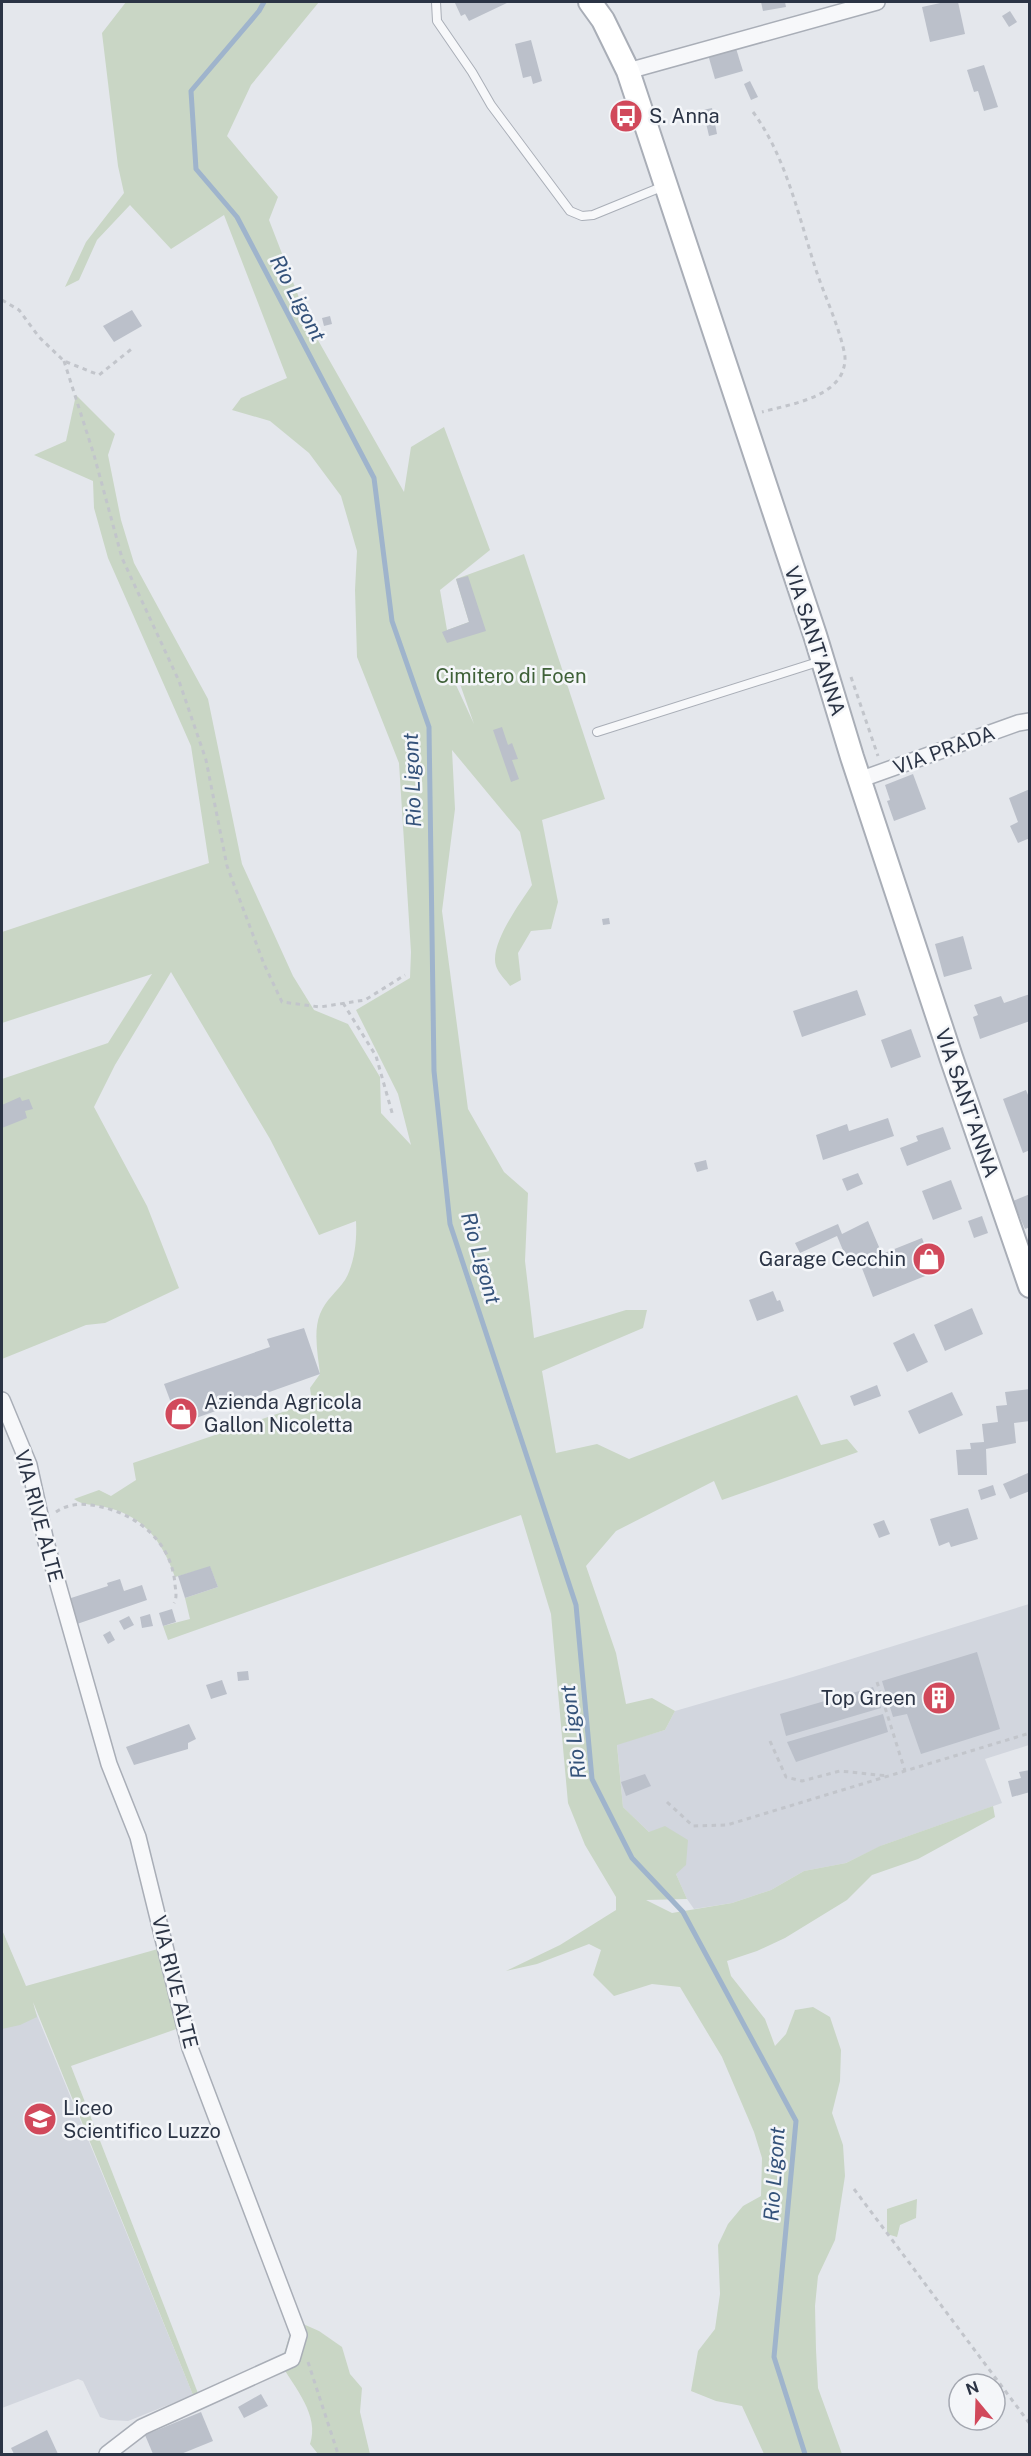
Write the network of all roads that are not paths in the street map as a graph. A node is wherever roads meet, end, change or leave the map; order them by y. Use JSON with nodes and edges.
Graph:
{"nodes":[{"id":1,"x":436,"y":2,"type":"edge"},
{"id":2,"x":590,"y":2,"type":"edge"},
{"id":3,"x":877,"y":2,"type":"edge"},
{"id":4,"x":628,"y":71,"type":"junction"},
{"id":5,"x":666,"y":186,"type":"junction"},
{"id":6,"x":822,"y":660,"type":"junction"},
{"id":7,"x":1029,"y":721,"type":"edge"},
{"id":8,"x":597,"y":732,"type":"dead end"},
{"id":9,"x":859,"y":780,"type":"junction"},
{"id":10,"x":1029,"y":1286,"type":"edge"},
{"id":11,"x":2,"y":1400,"type":"edge"},
{"id":12,"x":107,"y":2454,"type":"edge"}],
"edges":[{"from":1,"to":5,"type":"lane"},
{"from":2,"to":4,"type":"main road","name":"VIA SANT'ANNA"},
{"from":3,"to":4,"type":"street"},
{"from":4,"to":5,"type":"main road","name":"VIA SANT'ANNA"},
{"from":5,"to":6,"type":"main road","name":"VIA SANT'ANNA"},
{"from":6,"to":8,"type":"lane"},
{"from":6,"to":9,"type":"main road","name":"VIA SANT'ANNA"},
{"from":7,"to":9,"type":"street","name":"VIA PRADA"},
{"from":9,"to":10,"type":"main road","name":"VIA SANT'ANNA"},
{"from":11,"to":12,"type":"street","name":"VIA RIVE ALTE"}]}
